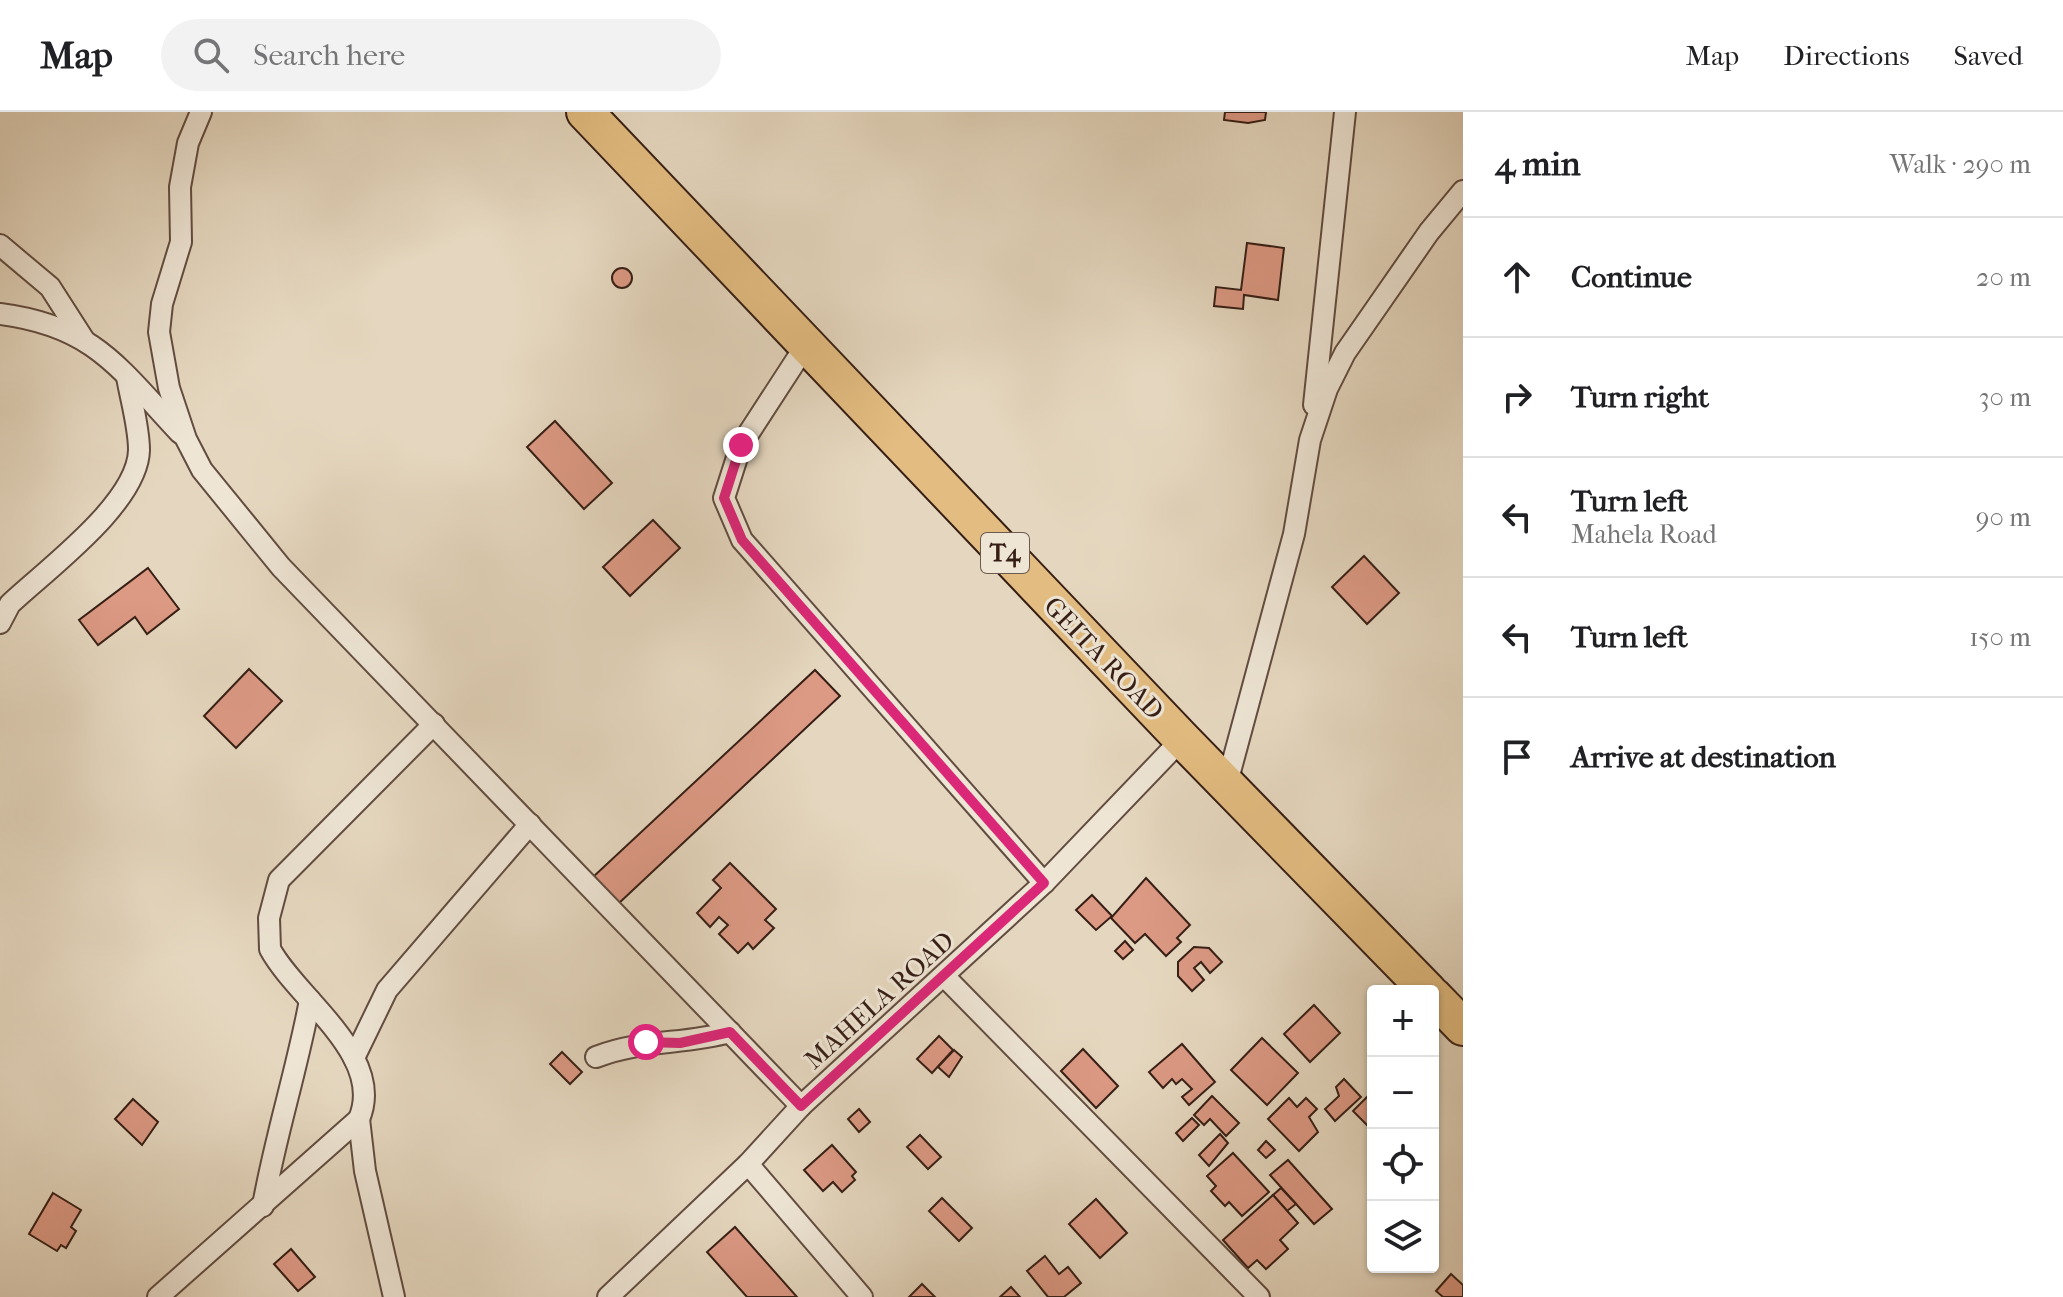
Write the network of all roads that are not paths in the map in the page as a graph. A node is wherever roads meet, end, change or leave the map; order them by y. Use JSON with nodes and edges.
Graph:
{"nodes":[{"id":1,"x":201,"y":112,"type":"edge"},
{"id":2,"x":585,"y":112,"type":"edge"},
{"id":3,"x":1345,"y":112,"type":"edge"},
{"id":4,"x":1463,"y":191,"type":"edge"},
{"id":5,"x":0,"y":245,"type":"edge"},
{"id":6,"x":0,"y":314,"type":"edge"},
{"id":7,"x":84,"y":340,"type":"junction"},
{"id":8,"x":806,"y":345,"type":"junction"},
{"id":9,"x":127,"y":377,"type":"junction"},
{"id":10,"x":186,"y":439,"type":"junction"},
{"id":11,"x":1310,"y":440,"type":"junction"},
{"id":12,"x":0,"y":623,"type":"edge"},
{"id":13,"x":434,"y":724,"type":"junction"},
{"id":14,"x":1182,"y":739,"type":"junction"},
{"id":15,"x":1227,"y":783,"type":"junction"},
{"id":16,"x":530,"y":824,"type":"junction"},
{"id":17,"x":1044,"y":883,"type":"junction"},
{"id":18,"x":945,"y":977,"type":"junction"},
{"id":19,"x":1422,"y":985,"type":"edge"},
{"id":20,"x":310,"y":1000,"type":"junction"},
{"id":21,"x":1439,"y":1002,"type":"edge"},
{"id":22,"x":1461,"y":1023,"type":"edge"},
{"id":23,"x":730,"y":1032,"type":"junction"},
{"id":24,"x":596,"y":1057,"type":"dead end"},
{"id":25,"x":354,"y":1058,"type":"junction"},
{"id":26,"x":801,"y":1106,"type":"junction"},
{"id":27,"x":359,"y":1119,"type":"junction"},
{"id":28,"x":748,"y":1164,"type":"junction"},
{"id":29,"x":263,"y":1206,"type":"junction"},
{"id":30,"x":158,"y":1297,"type":"edge"},
{"id":31,"x":394,"y":1297,"type":"edge"},
{"id":32,"x":608,"y":1297,"type":"edge"},
{"id":33,"x":862,"y":1297,"type":"edge"},
{"id":34,"x":1259,"y":1297,"type":"edge"}],
"edges":[{"from":1,"to":10,"type":"street"},
{"from":2,"to":8,"type":"highway","name":"GEITA ROAD","number":"T4"},
{"from":3,"to":11,"type":"street"},
{"from":4,"to":11,"type":"street"},
{"from":5,"to":7,"type":"street"},
{"from":6,"to":7,"type":"street"},
{"from":7,"to":9,"type":"street"},
{"from":8,"to":14,"type":"highway","name":"GEITA ROAD","number":"T4"},
{"from":8,"to":17,"type":"street"},
{"from":9,"to":10,"type":"street"},
{"from":9,"to":12,"type":"street"},
{"from":10,"to":13,"type":"street"},
{"from":11,"to":15,"type":"street"},
{"from":13,"to":16,"type":"street"},
{"from":13,"to":20,"type":"street"},
{"from":14,"to":15,"type":"highway","name":"GEITA ROAD","number":"T4"},
{"from":14,"to":17,"type":"street","name":"MAHELA ROAD"},
{"from":15,"to":19,"type":"highway","name":"GEITA ROAD","number":"T4"},
{"from":16,"to":23,"type":"street"},
{"from":16,"to":25,"type":"street"},
{"from":17,"to":18,"type":"street","name":"MAHELA ROAD"},
{"from":18,"to":26,"type":"street","name":"MAHELA ROAD"},
{"from":18,"to":34,"type":"street"},
{"from":20,"to":25,"type":"street"},
{"from":20,"to":29,"type":"street"},
{"from":21,"to":22,"type":"highway"},
{"from":23,"to":24,"type":"street"},
{"from":23,"to":26,"type":"street"},
{"from":25,"to":27,"type":"street"},
{"from":26,"to":28,"type":"street","name":"MAHELA ROAD"},
{"from":27,"to":29,"type":"street"},
{"from":27,"to":31,"type":"street"},
{"from":28,"to":32,"type":"street","name":"MAHELA ROAD"},
{"from":28,"to":33,"type":"street"},
{"from":29,"to":30,"type":"street"}]}
